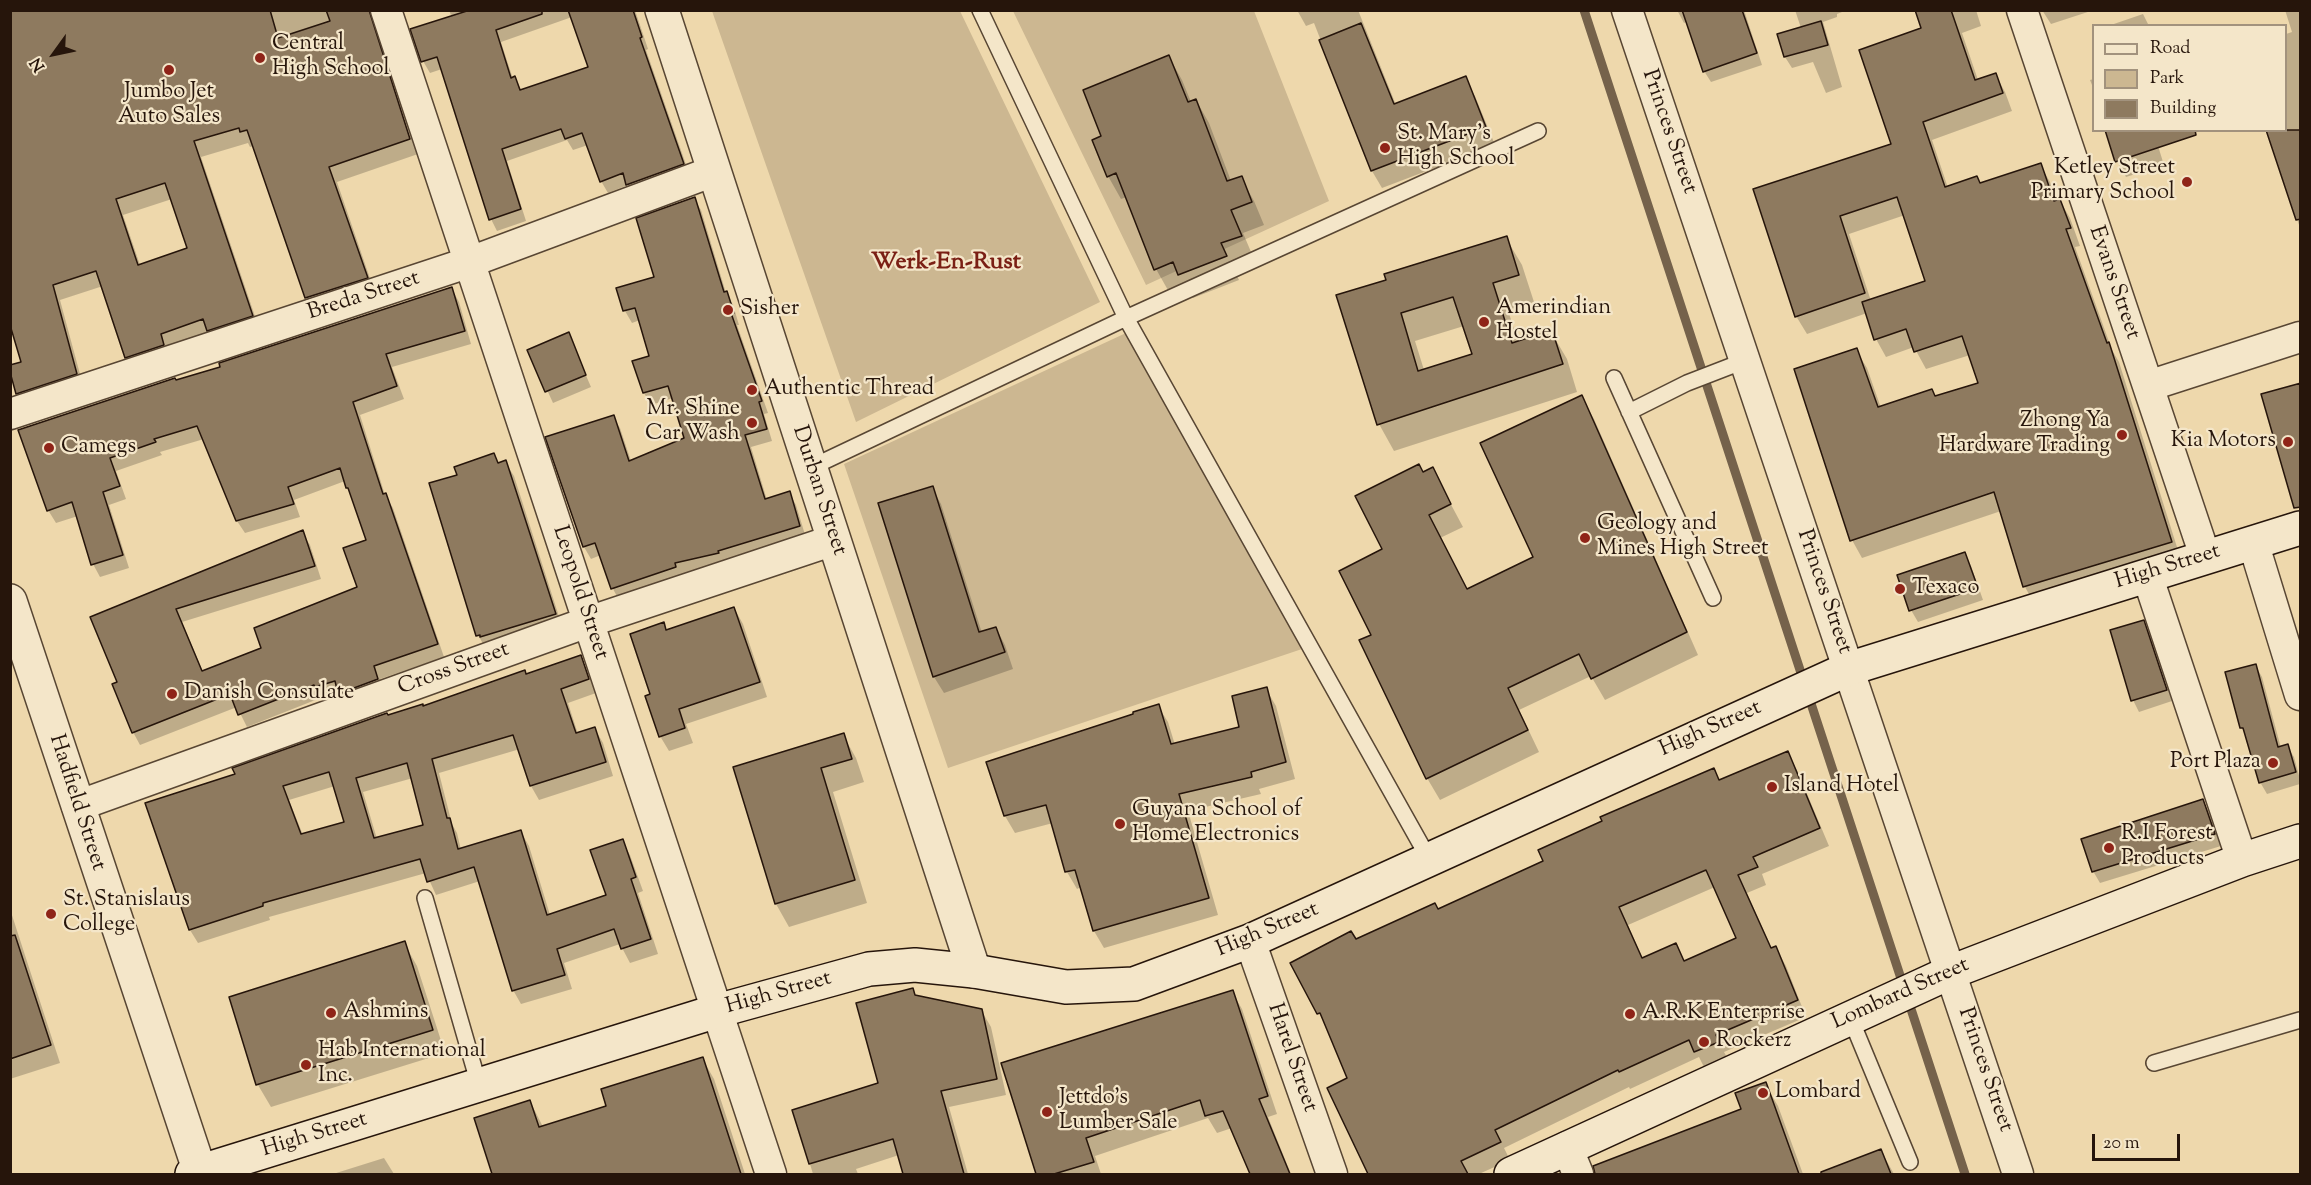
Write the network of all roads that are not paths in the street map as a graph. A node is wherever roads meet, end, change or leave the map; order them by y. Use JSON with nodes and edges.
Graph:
{"nodes":[{"id":1,"x":386,"y":10,"type":"edge"},
{"id":2,"x":662,"y":10,"type":"edge"},
{"id":3,"x":980,"y":10,"type":"edge"},
{"id":4,"x":1627,"y":10,"type":"edge"},
{"id":5,"x":2022,"y":10,"type":"edge"},
{"id":6,"x":1538,"y":131,"type":"dead end"},
{"id":7,"x":714,"y":171,"type":"junction"},
{"id":8,"x":470,"y":262,"type":"junction"},
{"id":9,"x":1126,"y":318,"type":"junction"},
{"id":10,"x":2301,"y":337,"type":"edge"},
{"id":11,"x":1731,"y":366,"type":"junction"},
{"id":12,"x":1614,"y":378,"type":"dead end"},
{"id":13,"x":2148,"y":386,"type":"junction"},
{"id":14,"x":1629,"y":412,"type":"junction"},
{"id":15,"x":10,"y":414,"type":"edge"},
{"id":16,"x":810,"y":468,"type":"junction"},
{"id":17,"x":2301,"y":528,"type":"edge"},
{"id":18,"x":834,"y":540,"type":"junction"},
{"id":19,"x":2253,"y":542,"type":"junction"},
{"id":20,"x":2205,"y":556,"type":"junction"},
{"id":21,"x":2148,"y":575,"type":"junction"},
{"id":22,"x":1713,"y":598,"type":"dead end"},
{"id":23,"x":10,"y":602,"type":"edge"},
{"id":24,"x":588,"y":622,"type":"junction"},
{"id":25,"x":1848,"y":669,"type":"junction"},
{"id":26,"x":2301,"y":695,"type":"edge"},
{"id":27,"x":77,"y":806,"type":"junction"},
{"id":28,"x":2301,"y":841,"type":"edge"},
{"id":29,"x":1429,"y":859,"type":"junction"},
{"id":30,"x":2242,"y":860,"type":"junction"},
{"id":31,"x":425,"y":898,"type":"dead end"},
{"id":32,"x":1250,"y":941,"type":"junction"},
{"id":33,"x":974,"y":971,"type":"junction"},
{"id":34,"x":1951,"y":972,"type":"junction"},
{"id":35,"x":717,"y":1011,"type":"junction"},
{"id":36,"x":1850,"y":1017,"type":"junction"},
{"id":37,"x":2301,"y":1020,"type":"edge"},
{"id":38,"x":2154,"y":1063,"type":"dead end"},
{"id":39,"x":479,"y":1085,"type":"junction"},
{"id":40,"x":1573,"y":1161,"type":"edge"},
{"id":41,"x":1910,"y":1162,"type":"dead end"},
{"id":42,"x":198,"y":1174,"type":"edge"},
{"id":43,"x":771,"y":1174,"type":"edge"},
{"id":44,"x":1332,"y":1174,"type":"edge"},
{"id":45,"x":1511,"y":1174,"type":"edge"},
{"id":46,"x":2019,"y":1174,"type":"edge"}],
"edges":[{"from":1,"to":8,"type":"street","name":"Leopold Street"},
{"from":2,"to":7,"type":"main road","name":"Durban Street"},
{"from":3,"to":9,"type":"lane"},
{"from":4,"to":11,"type":"street","name":"Princes Street"},
{"from":5,"to":13,"type":"street","name":"Evans Street"},
{"from":6,"to":9,"type":"lane"},
{"from":7,"to":8,"type":"street","name":"Breda Street"},
{"from":7,"to":16,"type":"main road","name":"Durban Street"},
{"from":8,"to":15,"type":"street","name":"Breda Street"},
{"from":8,"to":24,"type":"street","name":"Leopold Street"},
{"from":9,"to":16,"type":"lane"},
{"from":9,"to":29,"type":"lane"},
{"from":10,"to":13,"type":"street"},
{"from":11,"to":14,"type":"lane"},
{"from":11,"to":25,"type":"street","name":"Princes Street"},
{"from":12,"to":14,"type":"lane"},
{"from":13,"to":20,"type":"street","name":"Evans Street"},
{"from":14,"to":22,"type":"lane"},
{"from":16,"to":18,"type":"main road","name":"Durban Street"},
{"from":17,"to":19,"type":"main road","name":"High Street"},
{"from":18,"to":24,"type":"street","name":"Cross Street"},
{"from":18,"to":33,"type":"main road","name":"Durban Street"},
{"from":19,"to":20,"type":"main road","name":"High Street"},
{"from":19,"to":26,"type":"street"},
{"from":20,"to":21,"type":"main road","name":"High Street"},
{"from":21,"to":25,"type":"main road","name":"High Street"},
{"from":21,"to":30,"type":"street"},
{"from":23,"to":27,"type":"main road","name":"Hadfield Street"},
{"from":24,"to":27,"type":"street","name":"Cross Street"},
{"from":24,"to":35,"type":"street","name":"Leopold Street"},
{"from":25,"to":29,"type":"main road","name":"High Street"},
{"from":25,"to":34,"type":"street","name":"Princes Street"},
{"from":27,"to":42,"type":"main road","name":"Hadfield Street"},
{"from":28,"to":30,"type":"main road","name":"Lombard Street"},
{"from":29,"to":32,"type":"main road","name":"High Street"},
{"from":30,"to":34,"type":"main road","name":"Lombard Street"},
{"from":31,"to":39,"type":"lane"},
{"from":32,"to":33,"type":"main road","name":"High Street"},
{"from":32,"to":44,"type":"street","name":"Harel Street"},
{"from":33,"to":35,"type":"main road","name":"High Street"},
{"from":34,"to":36,"type":"main road","name":"Lombard Street"},
{"from":34,"to":46,"type":"street","name":"Princes Street"},
{"from":35,"to":39,"type":"main road","name":"High Street"},
{"from":35,"to":43,"type":"street","name":"Leopold Street"},
{"from":36,"to":40,"type":"main road","name":"Lombard Street"},
{"from":36,"to":41,"type":"lane"},
{"from":37,"to":38,"type":"lane"},
{"from":39,"to":42,"type":"main road","name":"High Street"},
{"from":40,"to":45,"type":"main road","name":"Lombard Street"}]}
